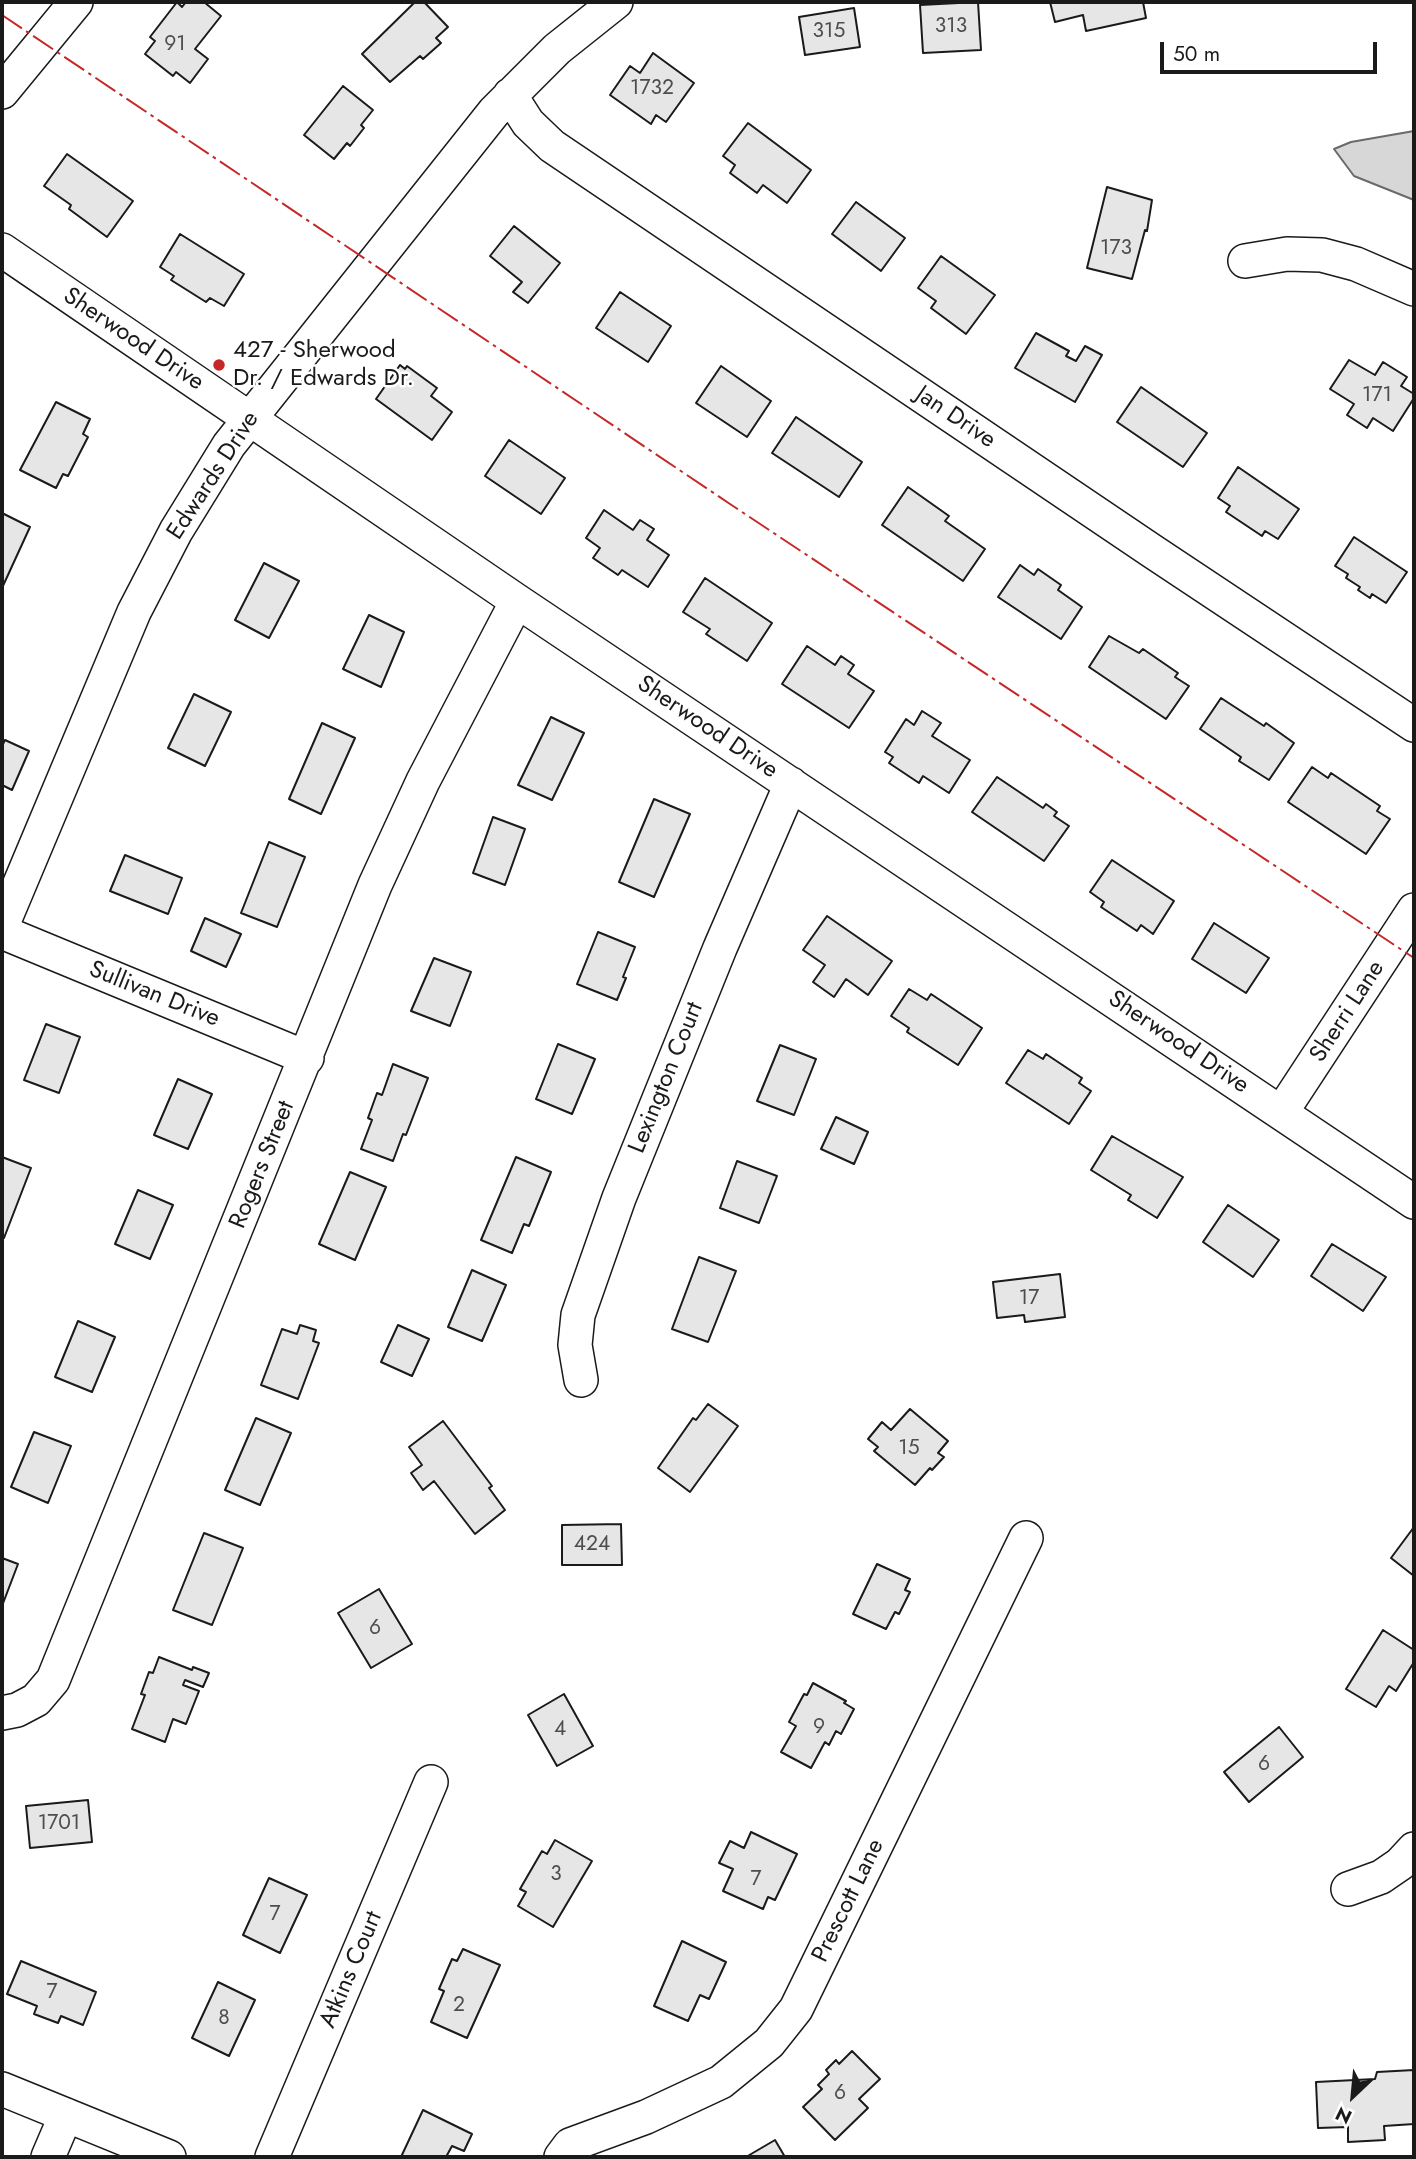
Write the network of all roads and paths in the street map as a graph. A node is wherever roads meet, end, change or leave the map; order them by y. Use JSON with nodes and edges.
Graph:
{"nodes":[{"id":1,"x":76,"y":2,"type":"edge"},
{"id":2,"x":616,"y":2,"type":"edge"},
{"id":3,"x":2,"y":92,"type":"edge"},
{"id":4,"x":510,"y":95,"type":"junction"},
{"id":5,"x":2,"y":250,"type":"edge"},
{"id":6,"x":1245,"y":261,"type":"dead end"},
{"id":7,"x":1414,"y":289,"type":"edge"},
{"id":8,"x":248,"y":419,"type":"junction"},
{"id":9,"x":517,"y":601,"type":"junction"},
{"id":10,"x":1414,"y":725,"type":"edge"},
{"id":11,"x":791,"y":784,"type":"junction"},
{"id":12,"x":1414,"y":910,"type":"edge"},
{"id":13,"x":2,"y":926,"type":"edge"},
{"id":14,"x":2,"y":932,"type":"edge"},
{"id":15,"x":307,"y":1058,"type":"junction"},
{"id":16,"x":1281,"y":1113,"type":"junction"},
{"id":17,"x":1414,"y":1202,"type":"edge"},
{"id":18,"x":581,"y":1380,"type":"dead end"},
{"id":19,"x":1026,"y":1538,"type":"dead end"},
{"id":20,"x":2,"y":1713,"type":"edge"},
{"id":21,"x":431,"y":1782,"type":"dead end"},
{"id":22,"x":1414,"y":1849,"type":"edge"},
{"id":23,"x":1348,"y":1889,"type":"dead end"},
{"id":24,"x":2,"y":2089,"type":"edge"},
{"id":25,"x":66,"y":2115,"type":"junction"},
{"id":26,"x":48,"y":2157,"type":"edge"},
{"id":27,"x":169,"y":2157,"type":"edge"},
{"id":28,"x":272,"y":2157,"type":"edge"},
{"id":29,"x":561,"y":2157,"type":"edge"}],
"edges":[{"from":1,"to":3,"type":"street"},
{"from":2,"to":4,"type":"street","name":"Edwards Drive"},
{"from":4,"to":8,"type":"street","name":"Edwards Drive"},
{"from":4,"to":10,"type":"street","name":"Jan Drive"},
{"from":5,"to":8,"type":"street","name":"Sherwood Drive"},
{"from":6,"to":7,"type":"street"},
{"from":8,"to":9,"type":"street","name":"Sherwood Drive"},
{"from":8,"to":13,"type":"street","name":"Edwards Drive"},
{"from":9,"to":11,"type":"street","name":"Sherwood Drive"},
{"from":9,"to":15,"type":"street","name":"Rogers Street"},
{"from":11,"to":16,"type":"street","name":"Sherwood Drive"},
{"from":11,"to":18,"type":"street","name":"Lexington Court"},
{"from":12,"to":16,"type":"street","name":"Sherri Lane"},
{"from":14,"to":15,"type":"street","name":"Sullivan Drive"},
{"from":15,"to":20,"type":"street","name":"Rogers Street"},
{"from":16,"to":17,"type":"street","name":"Sherwood Drive"},
{"from":19,"to":29,"type":"street","name":"Prescott Lane"},
{"from":21,"to":28,"type":"street","name":"Atkins Court"},
{"from":22,"to":23,"type":"street"},
{"from":24,"to":25,"type":"street"},
{"from":25,"to":26,"type":"street"},
{"from":25,"to":27,"type":"street"}]}
